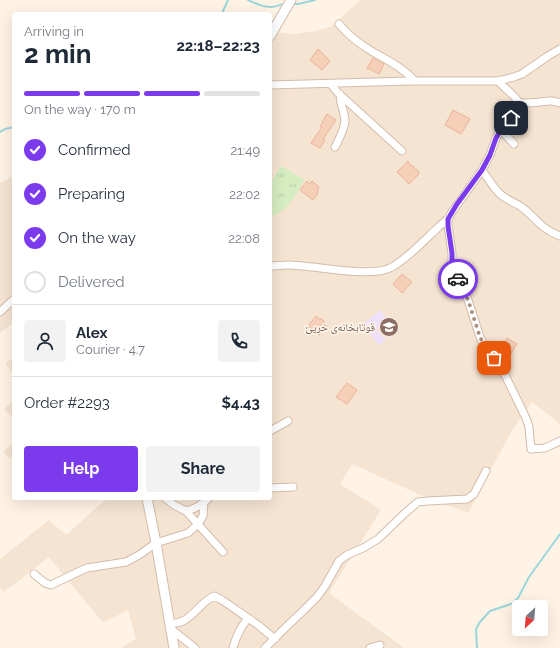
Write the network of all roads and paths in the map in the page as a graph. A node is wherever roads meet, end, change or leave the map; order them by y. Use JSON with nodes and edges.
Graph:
{"nodes":[{"id":1,"x":291,"y":0,"type":"edge"},
{"id":2,"x":339,"y":24,"type":"dead end"},
{"id":3,"x":272,"y":33,"type":"edge"},
{"id":4,"x":560,"y":49,"type":"edge"},
{"id":5,"x":415,"y":81,"type":"junction"},
{"id":6,"x":498,"y":81,"type":"junction"},
{"id":7,"x":331,"y":84,"type":"junction"},
{"id":8,"x":272,"y":85,"type":"edge"},
{"id":9,"x":340,"y":94,"type":"junction"},
{"id":10,"x":519,"y":103,"type":"junction"},
{"id":11,"x":560,"y":103,"type":"edge"},
{"id":12,"x":501,"y":130,"type":"junction"},
{"id":13,"x":514,"y":144,"type":"dead end"},
{"id":14,"x":335,"y":148,"type":"dead end"},
{"id":15,"x":402,"y":151,"type":"dead end"},
{"id":16,"x":482,"y":170,"type":"junction"},
{"id":17,"x":448,"y":219,"type":"junction"},
{"id":18,"x":560,"y":236,"type":"edge"},
{"id":19,"x":272,"y":266,"type":"edge"},
{"id":20,"x":12,"y":301,"type":"edge"},
{"id":21,"x":0,"y":312,"type":"edge"},
{"id":22,"x":288,"y":421,"type":"dead end"},
{"id":23,"x":272,"y":430,"type":"edge"},
{"id":24,"x":560,"y":441,"type":"edge"},
{"id":25,"x":486,"y":471,"type":"dead end"},
{"id":26,"x":293,"y":487,"type":"dead end"},
{"id":27,"x":272,"y":488,"type":"edge"},
{"id":28,"x":147,"y":500,"type":"edge"},
{"id":29,"x":167,"y":500,"type":"edge"},
{"id":30,"x":207,"y":500,"type":"edge"},
{"id":31,"x":186,"y":511,"type":"junction"},
{"id":32,"x":198,"y":524,"type":"junction"},
{"id":33,"x":156,"y":544,"type":"junction"},
{"id":34,"x":223,"y":552,"type":"dead end"},
{"id":35,"x":34,"y":574,"type":"dead end"},
{"id":36,"x":248,"y":618,"type":"junction"},
{"id":37,"x":170,"y":626,"type":"junction"},
{"id":38,"x":275,"y":639,"type":"junction"},
{"id":39,"x":380,"y":645,"type":"dead end"},
{"id":40,"x":174,"y":648,"type":"edge"},
{"id":41,"x":195,"y":648,"type":"edge"},
{"id":42,"x":233,"y":648,"type":"edge"},
{"id":43,"x":265,"y":648,"type":"edge"},
{"id":44,"x":370,"y":648,"type":"edge"}],
"edges":[{"from":1,"to":3,"type":"street"},
{"from":2,"to":5,"type":"street"},
{"from":4,"to":6,"type":"street"},
{"from":5,"to":6,"type":"street"},
{"from":5,"to":7,"type":"street"},
{"from":6,"to":10,"type":"street"},
{"from":7,"to":8,"type":"street"},
{"from":7,"to":9,"type":"street"},
{"from":9,"to":14,"type":"street"},
{"from":9,"to":15,"type":"street"},
{"from":10,"to":11,"type":"street"},
{"from":10,"to":12,"type":"street"},
{"from":12,"to":13,"type":"street"},
{"from":12,"to":16,"type":"street"},
{"from":16,"to":17,"type":"street"},
{"from":16,"to":18,"type":"street"},
{"from":17,"to":19,"type":"street"},
{"from":17,"to":24,"type":"street"},
{"from":20,"to":21,"type":"street"},
{"from":22,"to":23,"type":"street"},
{"from":25,"to":38,"type":"street"},
{"from":26,"to":27,"type":"street"},
{"from":28,"to":33,"type":"street"},
{"from":29,"to":31,"type":"street"},
{"from":30,"to":31,"type":"street"},
{"from":30,"to":32,"type":"street"},
{"from":31,"to":32,"type":"street"},
{"from":32,"to":33,"type":"street"},
{"from":32,"to":34,"type":"street"},
{"from":33,"to":35,"type":"street"},
{"from":33,"to":37,"type":"street"},
{"from":36,"to":37,"type":"street"},
{"from":36,"to":38,"type":"street"},
{"from":36,"to":42,"type":"street"},
{"from":37,"to":40,"type":"street"},
{"from":37,"to":41,"type":"street"},
{"from":38,"to":43,"type":"street"},
{"from":39,"to":44,"type":"street"}]}
